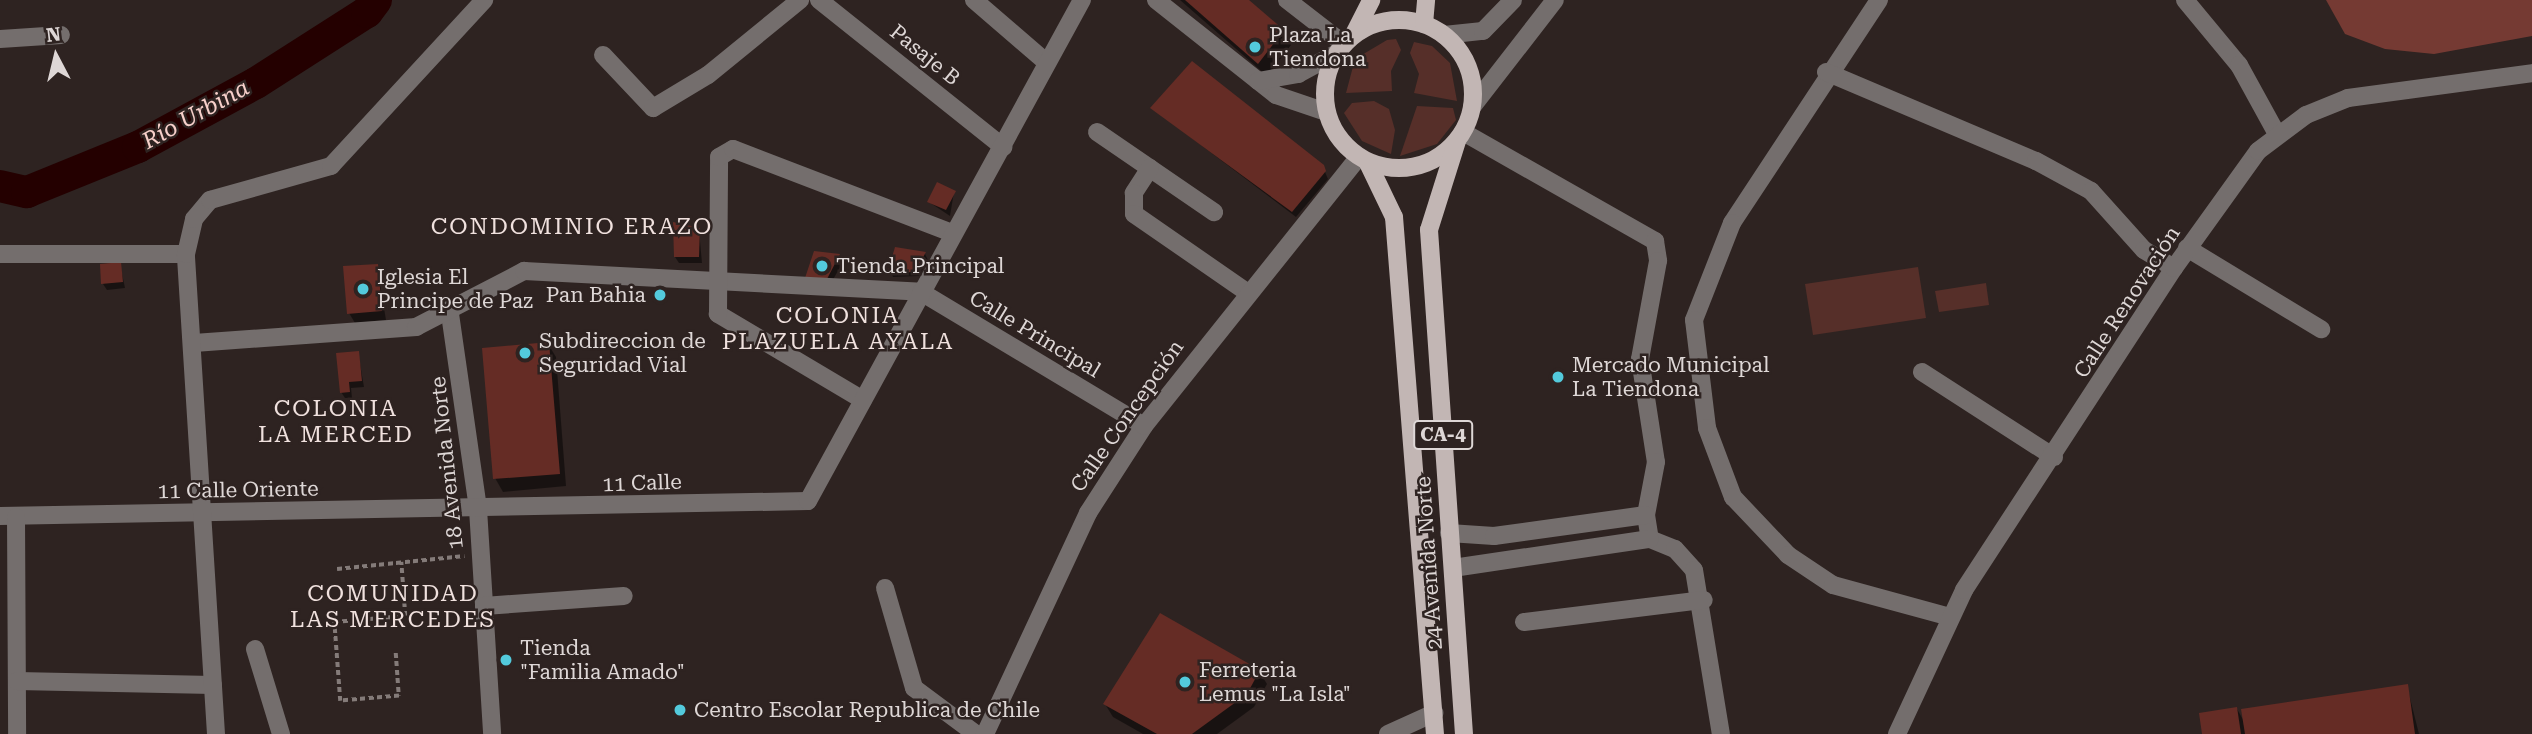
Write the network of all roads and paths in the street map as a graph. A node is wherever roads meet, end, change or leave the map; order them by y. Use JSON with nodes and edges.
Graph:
{"nodes":[{"id":1,"x":484,"y":0,"type":"edge"},
{"id":2,"x":800,"y":0,"type":"edge"},
{"id":3,"x":819,"y":0,"type":"edge"},
{"id":4,"x":974,"y":0,"type":"edge"},
{"id":5,"x":1082,"y":0,"type":"edge"},
{"id":6,"x":1156,"y":0,"type":"edge"},
{"id":7,"x":1287,"y":0,"type":"edge"},
{"id":8,"x":1371,"y":0,"type":"edge"},
{"id":9,"x":1426,"y":0,"type":"edge"},
{"id":10,"x":1513,"y":0,"type":"edge"},
{"id":11,"x":1556,"y":0,"type":"edge"},
{"id":12,"x":1879,"y":0,"type":"edge"},
{"id":13,"x":2185,"y":0,"type":"edge"},
{"id":14,"x":1424,"y":24,"type":"junction"},
{"id":15,"x":61,"y":35,"type":"dead end"},
{"id":16,"x":1444,"y":35,"type":"junction"},
{"id":17,"x":0,"y":39,"type":"edge"},
{"id":18,"x":1344,"y":45,"type":"junction"},
{"id":19,"x":603,"y":55,"type":"dead end"},
{"id":20,"x":1046,"y":62,"type":"junction"},
{"id":21,"x":1826,"y":72,"type":"junction"},
{"id":22,"x":2532,"y":73,"type":"edge"},
{"id":23,"x":1258,"y":81,"type":"junction"},
{"id":24,"x":1472,"y":107,"type":"junction"},
{"id":25,"x":1326,"y":112,"type":"junction"},
{"id":26,"x":1097,"y":132,"type":"dead end"},
{"id":27,"x":2277,"y":134,"type":"junction"},
{"id":28,"x":1460,"y":136,"type":"junction"},
{"id":29,"x":1003,"y":146,"type":"junction"},
{"id":30,"x":1364,"y":160,"type":"junction"},
{"id":31,"x":1150,"y":168,"type":"junction"},
{"id":32,"x":1214,"y":212,"type":"dead end"},
{"id":33,"x":952,"y":233,"type":"junction"},
{"id":34,"x":2188,"y":248,"type":"junction"},
{"id":35,"x":0,"y":254,"type":"edge"},
{"id":36,"x":186,"y":254,"type":"junction"},
{"id":37,"x":2174,"y":268,"type":"junction"},
{"id":38,"x":717,"y":279,"type":"junction"},
{"id":39,"x":921,"y":292,"type":"junction"},
{"id":40,"x":1248,"y":293,"type":"junction"},
{"id":41,"x":450,"y":314,"type":"junction"},
{"id":42,"x":2322,"y":329,"type":"dead end"},
{"id":43,"x":194,"y":343,"type":"junction"},
{"id":44,"x":1922,"y":372,"type":"dead end"},
{"id":45,"x":863,"y":400,"type":"junction"},
{"id":46,"x":1144,"y":426,"type":"junction"},
{"id":47,"x":2054,"y":457,"type":"junction"},
{"id":48,"x":478,"y":509,"type":"junction"},
{"id":49,"x":204,"y":514,"type":"junction"},
{"id":50,"x":1646,"y":516,"type":"junction"},
{"id":51,"x":8,"y":517,"type":"edge"},
{"id":52,"x":1449,"y":533,"type":"junction"},
{"id":53,"x":1650,"y":539,"type":"junction"},
{"id":54,"x":481,"y":554,"type":"junction"},
{"id":55,"x":401,"y":562,"type":"junction"},
{"id":56,"x":1453,"y":568,"type":"junction"},
{"id":57,"x":337,"y":569,"type":"dead end"},
{"id":58,"x":884,"y":588,"type":"dead end"},
{"id":59,"x":624,"y":596,"type":"dead end"},
{"id":60,"x":1704,"y":600,"type":"junction"},
{"id":61,"x":484,"y":606,"type":"junction"},
{"id":62,"x":1950,"y":617,"type":"junction"},
{"id":63,"x":1524,"y":622,"type":"dead end"},
{"id":64,"x":255,"y":649,"type":"dead end"},
{"id":65,"x":396,"y":653,"type":"dead end"},
{"id":66,"x":17,"y":681,"type":"junction"},
{"id":67,"x":213,"y":685,"type":"junction"},
{"id":68,"x":1434,"y":713,"type":"junction"},
{"id":69,"x":17,"y":734,"type":"edge"},
{"id":70,"x":216,"y":734,"type":"edge"},
{"id":71,"x":281,"y":734,"type":"edge"},
{"id":72,"x":492,"y":734,"type":"edge"},
{"id":73,"x":976,"y":734,"type":"edge"},
{"id":74,"x":985,"y":734,"type":"edge"},
{"id":75,"x":1388,"y":734,"type":"edge"},
{"id":76,"x":1435,"y":734,"type":"edge"},
{"id":77,"x":1464,"y":734,"type":"edge"},
{"id":78,"x":1721,"y":734,"type":"edge"},
{"id":79,"x":1897,"y":734,"type":"edge"}],
"edges":[{"from":1,"to":36,"type":"street"},
{"from":2,"to":19,"type":"street"},
{"from":3,"to":29,"type":"street","name":"Pasaje B"},
{"from":4,"to":20,"type":"street"},
{"from":5,"to":20,"type":"street"},
{"from":6,"to":23,"type":"street"},
{"from":7,"to":18,"type":"street"},
{"from":8,"to":18,"type":"main road","number":"CA-4"},
{"from":9,"to":14,"type":"main road"},
{"from":10,"to":16,"type":"street"},
{"from":11,"to":24,"type":"street"},
{"from":12,"to":21,"type":"street"},
{"from":13,"to":27,"type":"street"},
{"from":14,"to":16,"type":"main road","number":"CA-4"},
{"from":14,"to":18,"type":"main road","number":"CA-4"},
{"from":15,"to":17,"type":"street"},
{"from":16,"to":24,"type":"main road","number":"CA-4"},
{"from":18,"to":23,"type":"street"},
{"from":18,"to":25,"type":"main road","number":"CA-4"},
{"from":20,"to":29,"type":"street"},
{"from":21,"to":37,"type":"street"},
{"from":21,"to":62,"type":"street"},
{"from":22,"to":27,"type":"street","name":"Calle Renovación"},
{"from":23,"to":25,"type":"street"},
{"from":24,"to":28,"type":"main road","number":"CA-4"},
{"from":25,"to":30,"type":"main road","number":"CA-4"},
{"from":26,"to":31,"type":"street"},
{"from":27,"to":34,"type":"street","name":"Calle Renovación"},
{"from":28,"to":30,"type":"main road"},
{"from":28,"to":50,"type":"street"},
{"from":28,"to":52,"type":"main road","name":"24 Avenida Norte","number":"CA-4"},
{"from":29,"to":33,"type":"street"},
{"from":30,"to":40,"type":"street","name":"Calle Concepción"},
{"from":30,"to":68,"type":"main road","name":"24 Avenida Norte","number":"CA-4"},
{"from":31,"to":32,"type":"street"},
{"from":31,"to":40,"type":"street"},
{"from":33,"to":38,"type":"street"},
{"from":33,"to":39,"type":"street"},
{"from":34,"to":37,"type":"street","name":"Calle Renovación"},
{"from":34,"to":42,"type":"street"},
{"from":35,"to":36,"type":"street"},
{"from":36,"to":43,"type":"street"},
{"from":37,"to":47,"type":"street","name":"Calle Renovación"},
{"from":38,"to":39,"type":"street","name":"Calle Principal"},
{"from":38,"to":41,"type":"street","name":"Calle Principal"},
{"from":38,"to":45,"type":"street"},
{"from":39,"to":45,"type":"street"},
{"from":39,"to":46,"type":"street","name":"Calle Principal"},
{"from":40,"to":46,"type":"street","name":"Calle Concepción"},
{"from":41,"to":43,"type":"street","name":"Calle Principal"},
{"from":41,"to":48,"type":"street","name":"18 Avenida Norte"},
{"from":43,"to":49,"type":"street"},
{"from":44,"to":47,"type":"street"},
{"from":45,"to":48,"type":"street","name":"11 Calle"},
{"from":46,"to":74,"type":"street","name":"Calle Concepción"},
{"from":47,"to":62,"type":"street","name":"Calle Renovación"},
{"from":48,"to":49,"type":"street","name":"11 Calle Oriente"},
{"from":48,"to":54,"type":"street","name":"18 Avenida Norte"},
{"from":49,"to":51,"type":"street","name":"11 Calle Oriente"},
{"from":49,"to":67,"type":"street"},
{"from":50,"to":52,"type":"street"},
{"from":50,"to":53,"type":"street"},
{"from":51,"to":66,"type":"street"},
{"from":52,"to":56,"type":"main road","name":"24 Avenida Norte","number":"CA-4"},
{"from":53,"to":56,"type":"street"},
{"from":53,"to":60,"type":"street"},
{"from":54,"to":55,"type":"path"},
{"from":54,"to":61,"type":"street","name":"18 Avenida Norte"},
{"from":55,"to":57,"type":"path"},
{"from":55,"to":65,"type":"path"},
{"from":56,"to":77,"type":"main road","name":"24 Avenida Norte","number":"CA-4"},
{"from":58,"to":73,"type":"street"},
{"from":59,"to":61,"type":"street"},
{"from":60,"to":63,"type":"street"},
{"from":60,"to":78,"type":"street"},
{"from":61,"to":72,"type":"street","name":"18 Avenida Norte"},
{"from":62,"to":79,"type":"street","name":"Calle Renovación"},
{"from":64,"to":71,"type":"street"},
{"from":66,"to":67,"type":"street"},
{"from":66,"to":69,"type":"street"},
{"from":67,"to":70,"type":"street"},
{"from":68,"to":75,"type":"street"},
{"from":68,"to":76,"type":"main road","name":"24 Avenida Norte","number":"CA-4"}]}
